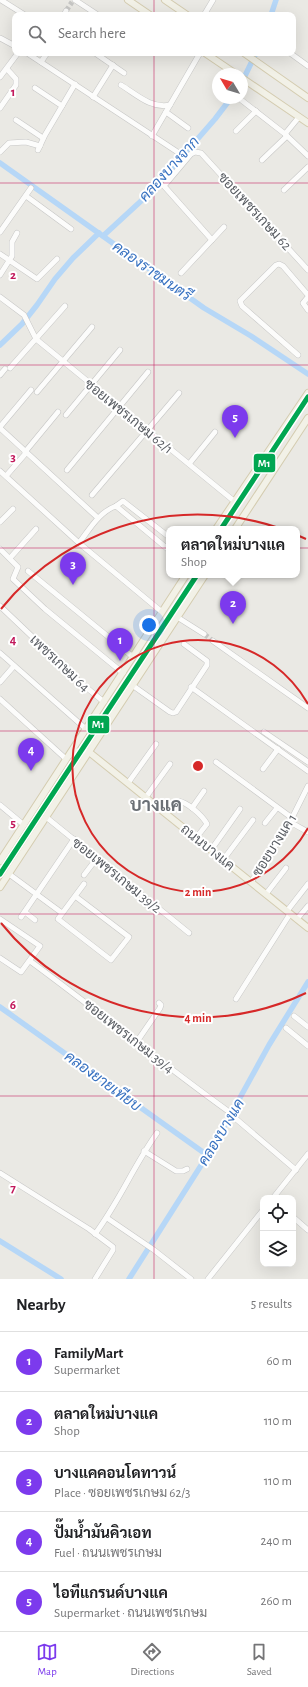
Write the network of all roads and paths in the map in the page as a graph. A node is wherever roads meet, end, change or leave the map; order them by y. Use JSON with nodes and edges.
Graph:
{"nodes":[{"id":1,"x":1,"y":0,"type":"edge"},
{"id":2,"x":128,"y":0,"type":"edge"},
{"id":3,"x":165,"y":0,"type":"edge"},
{"id":4,"x":213,"y":0,"type":"edge"},
{"id":5,"x":73,"y":1,"type":"edge"},
{"id":6,"x":20,"y":12,"type":"edge"},
{"id":7,"x":93,"y":12,"type":"edge"},
{"id":8,"x":146,"y":12,"type":"edge"},
{"id":9,"x":183,"y":12,"type":"edge"},
{"id":10,"x":206,"y":12,"type":"edge"},
{"id":11,"x":0,"y":38,"type":"edge"},
{"id":12,"x":12,"y":44,"type":"edge"},
{"id":13,"x":16,"y":56,"type":"edge"},
{"id":14,"x":32,"y":56,"type":"edge"},
{"id":15,"x":45,"y":56,"type":"edge"},
{"id":16,"x":100,"y":56,"type":"edge"},
{"id":17,"x":198,"y":56,"type":"edge"},
{"id":18,"x":210,"y":56,"type":"edge"},
{"id":19,"x":248,"y":56,"type":"edge"},
{"id":20,"x":294,"y":56,"type":"edge"},
{"id":21,"x":41,"y":62,"type":"junction"},
{"id":22,"x":113,"y":65,"type":"junction"},
{"id":23,"x":308,"y":66,"type":"edge"},
{"id":24,"x":228,"y":68,"type":"edge"},
{"id":25,"x":7,"y":69,"type":"junction"},
{"id":26,"x":124,"y":73,"type":"dead end"},
{"id":27,"x":0,"y":77,"type":"edge"},
{"id":28,"x":248,"y":82,"type":"edge"},
{"id":29,"x":75,"y":84,"type":"junction"},
{"id":30,"x":121,"y":85,"type":"dead end"},
{"id":31,"x":35,"y":88,"type":"dead end"},
{"id":32,"x":93,"y":97,"type":"junction"},
{"id":33,"x":308,"y":98,"type":"edge"},
{"id":34,"x":247,"y":104,"type":"edge"},
{"id":35,"x":170,"y":105,"type":"junction"},
{"id":36,"x":62,"y":106,"type":"junction"},
{"id":37,"x":0,"y":108,"type":"edge"},
{"id":38,"x":256,"y":111,"type":"junction"},
{"id":39,"x":166,"y":112,"type":"junction"},
{"id":40,"x":299,"y":116,"type":"junction"},
{"id":41,"x":16,"y":120,"type":"dead end"},
{"id":42,"x":308,"y":123,"type":"edge"},
{"id":43,"x":188,"y":128,"type":"dead end"},
{"id":44,"x":236,"y":131,"type":"dead end"},
{"id":45,"x":286,"y":135,"type":"junction"},
{"id":46,"x":152,"y":136,"type":"junction"},
{"id":47,"x":43,"y":138,"type":"junction"},
{"id":48,"x":0,"y":152,"type":"edge"},
{"id":49,"x":178,"y":153,"type":"dead end"},
{"id":50,"x":308,"y":156,"type":"edge"},
{"id":51,"x":262,"y":160,"type":"dead end"},
{"id":52,"x":308,"y":167,"type":"edge"},
{"id":53,"x":31,"y":188,"type":"dead end"},
{"id":54,"x":284,"y":190,"type":"dead end"},
{"id":55,"x":26,"y":196,"type":"junction"},
{"id":56,"x":2,"y":223,"type":"edge"},
{"id":57,"x":224,"y":227,"type":"dead end"},
{"id":58,"x":71,"y":228,"type":"dead end"},
{"id":59,"x":0,"y":232,"type":"edge"},
{"id":60,"x":18,"y":233,"type":"dead end"},
{"id":61,"x":212,"y":240,"type":"junction"},
{"id":62,"x":0,"y":254,"type":"edge"},
{"id":63,"x":57,"y":259,"type":"dead end"},
{"id":64,"x":10,"y":261,"type":"junction"},
{"id":65,"x":308,"y":270,"type":"edge"},
{"id":66,"x":181,"y":273,"type":"dead end"},
{"id":67,"x":0,"y":275,"type":"edge"},
{"id":68,"x":308,"y":296,"type":"edge"},
{"id":69,"x":0,"y":297,"type":"edge"},
{"id":70,"x":66,"y":306,"type":"dead end"},
{"id":71,"x":308,"y":310,"type":"edge"},
{"id":72,"x":92,"y":327,"type":"dead end"},
{"id":73,"x":36,"y":339,"type":"junction"},
{"id":74,"x":120,"y":350,"type":"dead end"},
{"id":75,"x":298,"y":355,"type":"dead end"},
{"id":76,"x":63,"y":362,"type":"junction"},
{"id":77,"x":148,"y":372,"type":"dead end"},
{"id":78,"x":0,"y":375,"type":"edge"},
{"id":79,"x":91,"y":385,"type":"junction"},
{"id":80,"x":31,"y":390,"type":"dead end"},
{"id":81,"x":37,"y":392,"type":"dead end"},
{"id":82,"x":179,"y":393,"type":"dead end"},
{"id":83,"x":308,"y":393,"type":"edge"},
{"id":84,"x":119,"y":407,"type":"junction"},
{"id":85,"x":58,"y":412,"type":"dead end"},
{"id":86,"x":66,"y":415,"type":"dead end"},
{"id":87,"x":308,"y":418,"type":"edge"},
{"id":88,"x":0,"y":427,"type":"edge"},
{"id":89,"x":148,"y":430,"type":"junction"},
{"id":90,"x":215,"y":432,"type":"dead end"},
{"id":91,"x":26,"y":452,"type":"junction"},
{"id":92,"x":189,"y":464,"type":"junction"},
{"id":93,"x":0,"y":470,"type":"edge"},
{"id":94,"x":67,"y":470,"type":"dead end"},
{"id":95,"x":6,"y":476,"type":"junction"},
{"id":96,"x":92,"y":495,"type":"dead end"},
{"id":97,"x":234,"y":501,"type":"junction"},
{"id":98,"x":116,"y":506,"type":"junction"},
{"id":99,"x":13,"y":509,"type":"dead end"},
{"id":100,"x":133,"y":509,"type":"junction"},
{"id":101,"x":129,"y":516,"type":"junction"},
{"id":102,"x":98,"y":518,"type":"junction"},
{"id":103,"x":148,"y":521,"type":"junction"},
{"id":104,"x":0,"y":522,"type":"edge"},
{"id":105,"x":218,"y":526,"type":"edge"},
{"id":106,"x":237,"y":526,"type":"edge"},
{"id":107,"x":143,"y":528,"type":"junction"},
{"id":108,"x":36,"y":529,"type":"dead end"},
{"id":109,"x":166,"y":535,"type":"edge"},
{"id":110,"x":79,"y":544,"type":"junction"},
{"id":111,"x":166,"y":547,"type":"edge"},
{"id":112,"x":0,"y":550,"type":"edge"},
{"id":113,"x":10,"y":558,"type":"junction"},
{"id":114,"x":28,"y":571,"type":"dead end"},
{"id":115,"x":184,"y":578,"type":"edge"},
{"id":116,"x":203,"y":578,"type":"edge"},
{"id":117,"x":0,"y":606,"type":"edge"},
{"id":118,"x":162,"y":612,"type":"junction"},
{"id":119,"x":177,"y":617,"type":"junction"},
{"id":120,"x":204,"y":634,"type":"tunnel mouth"},
{"id":121,"x":213,"y":641,"type":"tunnel mouth"},
{"id":122,"x":184,"y":644,"type":"dead end"},
{"id":123,"x":0,"y":653,"type":"edge"},
{"id":124,"x":133,"y":658,"type":"junction"},
{"id":125,"x":14,"y":666,"type":"junction"},
{"id":126,"x":123,"y":673,"type":"junction"},
{"id":127,"x":0,"y":682,"type":"edge"},
{"id":128,"x":132,"y":686,"type":"junction"},
{"id":129,"x":192,"y":687,"type":"junction"},
{"id":130,"x":0,"y":699,"type":"edge"},
{"id":131,"x":104,"y":702,"type":"junction"},
{"id":132,"x":308,"y":708,"type":"edge"},
{"id":133,"x":86,"y":729,"type":"junction"},
{"id":134,"x":264,"y":732,"type":"dead end"},
{"id":135,"x":156,"y":744,"type":"dead end"},
{"id":136,"x":278,"y":749,"type":"junction"},
{"id":137,"x":89,"y":752,"type":"junction"},
{"id":138,"x":66,"y":759,"type":"junction"},
{"id":139,"x":216,"y":762,"type":"dead end"},
{"id":140,"x":308,"y":762,"type":"edge"},
{"id":141,"x":170,"y":764,"type":"dead end"},
{"id":142,"x":264,"y":769,"type":"dead end"},
{"id":143,"x":308,"y":771,"type":"edge"},
{"id":144,"x":128,"y":783,"type":"junction"},
{"id":145,"x":308,"y":786,"type":"edge"},
{"id":146,"x":204,"y":791,"type":"dead end"},
{"id":147,"x":146,"y":797,"type":"junction"},
{"id":148,"x":0,"y":805,"type":"edge"},
{"id":149,"x":192,"y":808,"type":"junction"},
{"id":150,"x":277,"y":808,"type":"junction"},
{"id":151,"x":240,"y":809,"type":"dead end"},
{"id":152,"x":166,"y":814,"type":"junction"},
{"id":153,"x":46,"y":817,"type":"junction"},
{"id":154,"x":253,"y":820,"type":"dead end"},
{"id":155,"x":291,"y":820,"type":"junction"},
{"id":156,"x":265,"y":823,"type":"dead end"},
{"id":157,"x":24,"y":825,"type":"junction"},
{"id":158,"x":308,"y":832,"type":"edge"},
{"id":159,"x":196,"y":838,"type":"junction"},
{"id":160,"x":74,"y":839,"type":"junction"},
{"id":161,"x":211,"y":850,"type":"junction"},
{"id":162,"x":97,"y":858,"type":"junction"},
{"id":163,"x":223,"y":860,"type":"junction"},
{"id":164,"x":0,"y":861,"type":"edge"},
{"id":165,"x":286,"y":868,"type":"dead end"},
{"id":166,"x":9,"y":874,"type":"junction"},
{"id":167,"x":84,"y":875,"type":"dead end"},
{"id":168,"x":251,"y":882,"type":"junction"},
{"id":169,"x":84,"y":884,"type":"dead end"},
{"id":170,"x":308,"y":884,"type":"edge"},
{"id":171,"x":0,"y":887,"type":"edge"},
{"id":172,"x":37,"y":894,"type":"junction"},
{"id":173,"x":266,"y":894,"type":"junction"},
{"id":174,"x":75,"y":896,"type":"junction"},
{"id":175,"x":308,"y":906,"type":"edge"},
{"id":176,"x":25,"y":912,"type":"junction"},
{"id":177,"x":62,"y":913,"type":"junction"},
{"id":178,"x":289,"y":913,"type":"junction"},
{"id":179,"x":21,"y":917,"type":"dead end"},
{"id":180,"x":0,"y":919,"type":"edge"},
{"id":181,"x":35,"y":920,"type":"dead end"},
{"id":182,"x":297,"y":920,"type":"junction"},
{"id":183,"x":308,"y":928,"type":"edge"},
{"id":184,"x":189,"y":933,"type":"dead end"},
{"id":185,"x":0,"y":958,"type":"edge"},
{"id":186,"x":30,"y":961,"type":"junction"},
{"id":187,"x":236,"y":999,"type":"dead end"},
{"id":188,"x":159,"y":1003,"type":"dead end"},
{"id":189,"x":294,"y":1016,"type":"dead end"},
{"id":190,"x":308,"y":1027,"type":"edge"},
{"id":191,"x":286,"y":1028,"type":"dead end"},
{"id":192,"x":136,"y":1043,"type":"junction"},
{"id":193,"x":308,"y":1046,"type":"edge"},
{"id":194,"x":228,"y":1111,"type":"dead end"},
{"id":195,"x":235,"y":1118,"type":"dead end"},
{"id":196,"x":157,"y":1133,"type":"dead end"},
{"id":197,"x":144,"y":1151,"type":"junction"},
{"id":198,"x":308,"y":1154,"type":"edge"},
{"id":199,"x":187,"y":1169,"type":"dead end"},
{"id":200,"x":296,"y":1170,"type":"junction"},
{"id":201,"x":0,"y":1173,"type":"edge"},
{"id":202,"x":275,"y":1195,"type":"edge"},
{"id":203,"x":260,"y":1214,"type":"edge"},
{"id":204,"x":107,"y":1218,"type":"junction"},
{"id":205,"x":296,"y":1220,"type":"edge"},
{"id":206,"x":308,"y":1230,"type":"edge"},
{"id":207,"x":95,"y":1234,"type":"junction"},
{"id":208,"x":95,"y":1279,"type":"edge"},
{"id":209,"x":191,"y":1279,"type":"edge"},
{"id":210,"x":208,"y":1279,"type":"edge"}],
"edges":[{"from":1,"to":6,"type":"street"},
{"from":2,"to":8,"type":"main road"},
{"from":3,"to":9,"type":"main road"},
{"from":4,"to":10,"type":"street"},
{"from":5,"to":7,"type":"street"},
{"from":11,"to":12,"type":"street"},
{"from":13,"to":25,"type":"street"},
{"from":14,"to":21,"type":"street"},
{"from":15,"to":21,"type":"street"},
{"from":16,"to":22,"type":"street"},
{"from":17,"to":35,"type":"street"},
{"from":18,"to":24,"type":"main road"},
{"from":19,"to":33,"type":"main road"},
{"from":20,"to":23,"type":"street"},
{"from":21,"to":29,"type":"street"},
{"from":22,"to":26,"type":"street"},
{"from":22,"to":32,"type":"street"},
{"from":25,"to":27,"type":"street"},
{"from":25,"to":37,"type":"street"},
{"from":28,"to":40,"type":"main road"},
{"from":29,"to":32,"type":"street"},
{"from":29,"to":36,"type":"street"},
{"from":30,"to":35,"type":"street"},
{"from":31,"to":36,"type":"street"},
{"from":32,"to":46,"type":"street"},
{"from":34,"to":38,"type":"street"},
{"from":35,"to":39,"type":"street"},
{"from":36,"to":47,"type":"street"},
{"from":38,"to":44,"type":"street"},
{"from":38,"to":45,"type":"street"},
{"from":39,"to":43,"type":"street"},
{"from":39,"to":46,"type":"street"},
{"from":40,"to":42,"type":"main road"},
{"from":40,"to":45,"type":"street"},
{"from":41,"to":47,"type":"street"},
{"from":45,"to":50,"type":"street"},
{"from":45,"to":51,"type":"street"},
{"from":46,"to":49,"type":"street"},
{"from":47,"to":48,"type":"street"},
{"from":52,"to":54,"type":"street"},
{"from":53,"to":55,"type":"street"},
{"from":55,"to":56,"type":"street"},
{"from":55,"to":58,"type":"street"},
{"from":56,"to":59,"type":"street"},
{"from":57,"to":61,"type":"street"},
{"from":60,"to":64,"type":"street"},
{"from":61,"to":65,"type":"street","name":"ซอยเพชรเกษม 62"},
{"from":61,"to":66,"type":"street"},
{"from":62,"to":64,"type":"street"},
{"from":63,"to":64,"type":"street"},
{"from":64,"to":67,"type":"street"},
{"from":68,"to":71,"type":"street"},
{"from":68,"to":75,"type":"street"},
{"from":69,"to":73,"type":"street","name":"ซอยเพชรเกษม 62/1"},
{"from":70,"to":73,"type":"street"},
{"from":72,"to":76,"type":"street"},
{"from":73,"to":76,"type":"street","name":"ซอยเพชรเกษม 62/1"},
{"from":73,"to":78,"type":"street"},
{"from":74,"to":79,"type":"street"},
{"from":76,"to":79,"type":"street","name":"ซอยเพชรเกษม 62/1"},
{"from":76,"to":81,"type":"street"},
{"from":77,"to":84,"type":"street"},
{"from":79,"to":84,"type":"street","name":"ซอยเพชรเกษม 62/1"},
{"from":79,"to":86,"type":"street"},
{"from":80,"to":88,"type":"street"},
{"from":82,"to":89,"type":"street"},
{"from":83,"to":97,"type":"main road"},
{"from":84,"to":89,"type":"street","name":"ซอยเพชรเกษม 62/1"},
{"from":84,"to":94,"type":"street"},
{"from":85,"to":91,"type":"street"},
{"from":87,"to":106,"type":"main road"},
{"from":88,"to":91,"type":"street"},
{"from":89,"to":92,"type":"street","name":"ซอยเพชรเกษม 62/1"},
{"from":89,"to":96,"type":"street"},
{"from":90,"to":92,"type":"street"},
{"from":91,"to":95,"type":"street"},
{"from":91,"to":102,"type":"street"},
{"from":92,"to":97,"type":"street","name":"ซอยเพชรเกษม 62/1"},
{"from":93,"to":95,"type":"street"},
{"from":95,"to":110,"type":"street"},
{"from":97,"to":105,"type":"main road"},
{"from":98,"to":100,"type":"street"},
{"from":98,"to":101,"type":"street"},
{"from":98,"to":102,"type":"street"},
{"from":99,"to":104,"type":"street"},
{"from":100,"to":101,"type":"street"},
{"from":100,"to":103,"type":"street"},
{"from":101,"to":107,"type":"street"},
{"from":102,"to":110,"type":"street"},
{"from":103,"to":107,"type":"street"},
{"from":103,"to":109,"type":"street"},
{"from":107,"to":111,"type":"street"},
{"from":108,"to":113,"type":"street"},
{"from":110,"to":118,"type":"street"},
{"from":112,"to":113,"type":"street"},
{"from":113,"to":126,"type":"street"},
{"from":114,"to":124,"type":"street"},
{"from":115,"to":118,"type":"main road"},
{"from":116,"to":119,"type":"main road"},
{"from":117,"to":131,"type":"street","name":"เพชรเกษม 64"},
{"from":118,"to":124,"type":"main road"},
{"from":119,"to":120,"type":"street"},
{"from":119,"to":128,"type":"main road"},
{"from":121,"to":132,"type":"street"},
{"from":122,"to":129,"type":"street"},
{"from":123,"to":125,"type":"street"},
{"from":124,"to":126,"type":"main road"},
{"from":125,"to":127,"type":"street"},
{"from":125,"to":133,"type":"street"},
{"from":126,"to":131,"type":"main road"},
{"from":128,"to":129,"type":"street"},
{"from":128,"to":137,"type":"main road"},
{"from":129,"to":136,"type":"street"},
{"from":130,"to":138,"type":"street"},
{"from":131,"to":133,"type":"main road"},
{"from":133,"to":138,"type":"main road"},
{"from":134,"to":140,"type":"street"},
{"from":135,"to":144,"type":"street"},
{"from":136,"to":142,"type":"street"},
{"from":136,"to":143,"type":"street"},
{"from":137,"to":138,"type":"main road"},
{"from":137,"to":144,"type":"main road","name":"ถนนบางแค"},
{"from":137,"to":153,"type":"main road"},
{"from":138,"to":157,"type":"main road"},
{"from":139,"to":150,"type":"street"},
{"from":141,"to":147,"type":"street"},
{"from":144,"to":147,"type":"main road","name":"ถนนบางแค"},
{"from":145,"to":155,"type":"street","name":"ซอยบางแค 1"},
{"from":146,"to":149,"type":"street"},
{"from":147,"to":152,"type":"main road","name":"ถนนบางแค"},
{"from":148,"to":157,"type":"street"},
{"from":149,"to":152,"type":"street"},
{"from":149,"to":159,"type":"street"},
{"from":150,"to":155,"type":"street"},
{"from":150,"to":156,"type":"street"},
{"from":151,"to":161,"type":"street"},
{"from":152,"to":159,"type":"main road","name":"ถนนบางแค"},
{"from":153,"to":160,"type":"street","name":"ซอยเพชรเกษม 39/2"},
{"from":153,"to":166,"type":"main road"},
{"from":154,"to":163,"type":"street"},
{"from":155,"to":158,"type":"street"},
{"from":155,"to":168,"type":"street","name":"ซอยบางแค 1"},
{"from":157,"to":164,"type":"main road"},
{"from":159,"to":161,"type":"main road","name":"ถนนบางแค"},
{"from":160,"to":162,"type":"street","name":"ซอยเพชรเกษม 39/2"},
{"from":160,"to":172,"type":"street"},
{"from":161,"to":163,"type":"main road","name":"ถนนบางแค"},
{"from":162,"to":167,"type":"street"},
{"from":162,"to":184,"type":"street","name":"ซอยเพชรเกษม 39/2"},
{"from":163,"to":168,"type":"main road","name":"ถนนบางแค"},
{"from":165,"to":173,"type":"street"},
{"from":166,"to":171,"type":"main road"},
{"from":166,"to":172,"type":"street"},
{"from":168,"to":173,"type":"main road","name":"ถนนบางแค"},
{"from":169,"to":174,"type":"street"},
{"from":170,"to":178,"type":"street"},
{"from":172,"to":176,"type":"street"},
{"from":172,"to":177,"type":"street"},
{"from":173,"to":178,"type":"main road","name":"ถนนบางแค"},
{"from":174,"to":177,"type":"street"},
{"from":174,"to":177,"type":"street"},
{"from":175,"to":182,"type":"street"},
{"from":176,"to":179,"type":"street"},
{"from":176,"to":181,"type":"street"},
{"from":178,"to":182,"type":"main road","name":"ถนนบางแค"},
{"from":178,"to":187,"type":"street"},
{"from":180,"to":186,"type":"street"},
{"from":182,"to":183,"type":"main road","name":"ถนนบางแค"},
{"from":185,"to":186,"type":"street"},
{"from":186,"to":192,"type":"street","name":"ซอยเพชรเกษม 39/4"},
{"from":188,"to":192,"type":"street"},
{"from":189,"to":190,"type":"street"},
{"from":191,"to":193,"type":"street"},
{"from":192,"to":194,"type":"street","name":"ซอยเพชรเกษม 39/4"},
{"from":195,"to":200,"type":"street"},
{"from":196,"to":197,"type":"street"},
{"from":197,"to":199,"type":"street"},
{"from":197,"to":204,"type":"street"},
{"from":198,"to":200,"type":"street"},
{"from":200,"to":202,"type":"street"},
{"from":201,"to":207,"type":"street"},
{"from":203,"to":210,"type":"street"},
{"from":204,"to":207,"type":"street"},
{"from":204,"to":209,"type":"street"},
{"from":205,"to":206,"type":"street"},
{"from":207,"to":208,"type":"street"}]}
